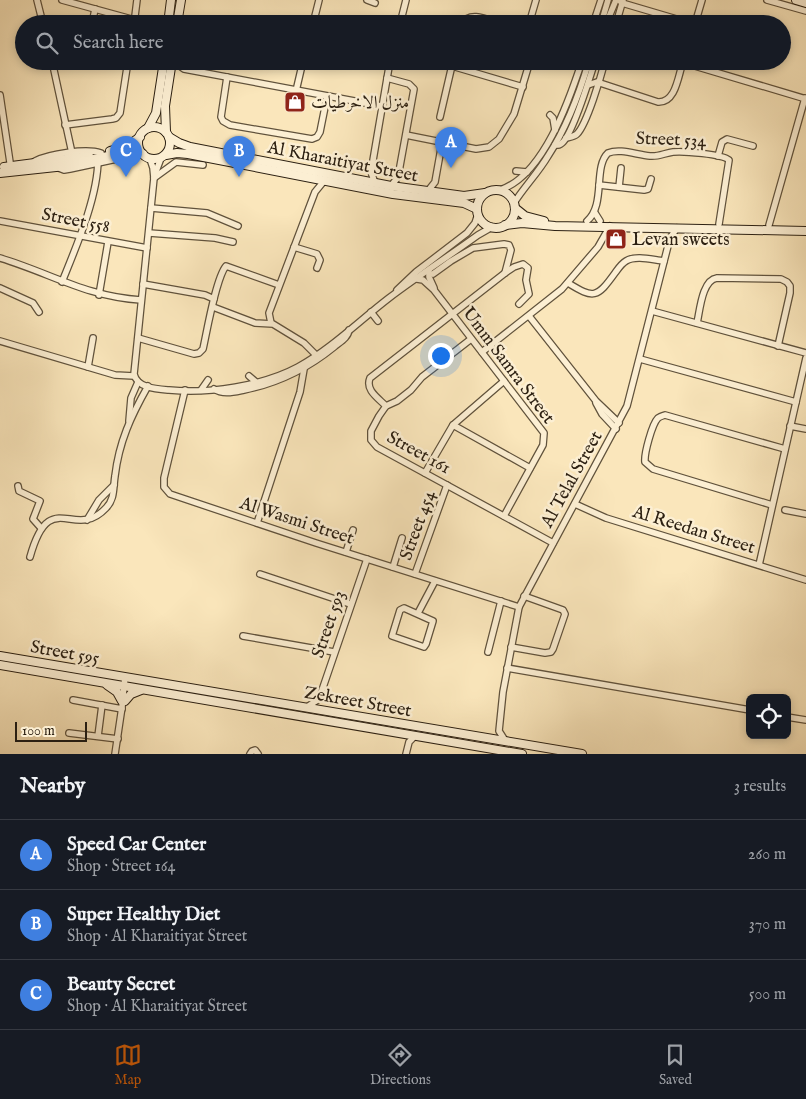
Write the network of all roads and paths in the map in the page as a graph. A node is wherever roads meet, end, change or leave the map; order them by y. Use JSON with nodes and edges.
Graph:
{"nodes":[{"id":1,"x":38,"y":0,"type":"edge"},
{"id":2,"x":62,"y":0,"type":"edge"},
{"id":3,"x":138,"y":0,"type":"edge"},
{"id":4,"x":172,"y":0,"type":"edge"},
{"id":5,"x":181,"y":0,"type":"edge"},
{"id":6,"x":318,"y":0,"type":"edge"},
{"id":7,"x":367,"y":0,"type":"edge"},
{"id":8,"x":406,"y":0,"type":"edge"},
{"id":9,"x":536,"y":0,"type":"edge"},
{"id":10,"x":601,"y":0,"type":"edge"},
{"id":11,"x":608,"y":0,"type":"edge"},
{"id":12,"x":702,"y":0,"type":"edge"},
{"id":13,"x":767,"y":0,"type":"edge"},
{"id":14,"x":796,"y":0,"type":"edge"},
{"id":15,"x":376,"y":2,"type":"dead end"},
{"id":16,"x":620,"y":2,"type":"edge"},
{"id":17,"x":806,"y":3,"type":"edge"},
{"id":18,"x":95,"y":9,"type":"junction"},
{"id":19,"x":806,"y":11,"type":"edge"},
{"id":20,"x":41,"y":15,"type":"edge"},
{"id":21,"x":94,"y":15,"type":"edge"},
{"id":22,"x":113,"y":15,"type":"edge"},
{"id":23,"x":135,"y":15,"type":"edge"},
{"id":24,"x":170,"y":15,"type":"edge"},
{"id":25,"x":179,"y":15,"type":"edge"},
{"id":26,"x":315,"y":15,"type":"edge"},
{"id":27,"x":402,"y":15,"type":"edge"},
{"id":28,"x":532,"y":15,"type":"edge"},
{"id":29,"x":596,"y":15,"type":"edge"},
{"id":30,"x":604,"y":15,"type":"edge"},
{"id":31,"x":612,"y":15,"type":"edge"},
{"id":32,"x":618,"y":15,"type":"edge"},
{"id":33,"x":663,"y":15,"type":"edge"},
{"id":34,"x":698,"y":15,"type":"edge"},
{"id":35,"x":53,"y":70,"type":"edge"},
{"id":36,"x":127,"y":70,"type":"edge"},
{"id":37,"x":163,"y":70,"type":"edge"},
{"id":38,"x":171,"y":70,"type":"edge"},
{"id":39,"x":181,"y":70,"type":"edge"},
{"id":40,"x":189,"y":70,"type":"edge"},
{"id":41,"x":301,"y":70,"type":"edge"},
{"id":42,"x":388,"y":70,"type":"edge"},
{"id":43,"x":451,"y":70,"type":"edge"},
{"id":44,"x":473,"y":70,"type":"edge"},
{"id":45,"x":528,"y":70,"type":"edge"},
{"id":46,"x":579,"y":70,"type":"edge"},
{"id":47,"x":586,"y":70,"type":"edge"},
{"id":48,"x":592,"y":70,"type":"edge"},
{"id":49,"x":602,"y":70,"type":"edge"},
{"id":50,"x":678,"y":70,"type":"edge"},
{"id":51,"x":708,"y":70,"type":"edge"},
{"id":52,"x":170,"y":74,"type":"junction"},
{"id":53,"x":591,"y":74,"type":"junction"},
{"id":54,"x":227,"y":77,"type":"junction"},
{"id":55,"x":387,"y":78,"type":"junction"},
{"id":56,"x":598,"y":82,"type":"junction"},
{"id":57,"x":588,"y":85,"type":"junction"},
{"id":58,"x":523,"y":87,"type":"junction"},
{"id":59,"x":296,"y":91,"type":"junction"},
{"id":60,"x":0,"y":95,"type":"edge"},
{"id":61,"x":327,"y":97,"type":"junction"},
{"id":62,"x":806,"y":98,"type":"edge"},
{"id":63,"x":1,"y":104,"type":"edge"},
{"id":64,"x":381,"y":106,"type":"junction"},
{"id":65,"x":550,"y":115,"type":"dead end"},
{"id":66,"x":440,"y":117,"type":"dead end"},
{"id":67,"x":65,"y":124,"type":"junction"},
{"id":68,"x":148,"y":128,"type":"junction"},
{"id":69,"x":555,"y":130,"type":"junction"},
{"id":70,"x":168,"y":135,"type":"junction"},
{"id":71,"x":406,"y":135,"type":"junction"},
{"id":72,"x":140,"y":138,"type":"junction"},
{"id":73,"x":566,"y":138,"type":"junction"},
{"id":74,"x":442,"y":143,"type":"junction"},
{"id":75,"x":555,"y":146,"type":"junction"},
{"id":76,"x":753,"y":146,"type":"dead end"},
{"id":77,"x":72,"y":153,"type":"junction"},
{"id":78,"x":146,"y":156,"type":"junction"},
{"id":79,"x":163,"y":156,"type":"junction"},
{"id":80,"x":718,"y":156,"type":"junction"},
{"id":81,"x":99,"y":159,"type":"junction"},
{"id":82,"x":199,"y":161,"type":"junction"},
{"id":83,"x":242,"y":161,"type":"junction"},
{"id":84,"x":30,"y":164,"type":"junction"},
{"id":85,"x":0,"y":168,"type":"edge"},
{"id":86,"x":622,"y":168,"type":"dead end"},
{"id":87,"x":11,"y":169,"type":"junction"},
{"id":88,"x":288,"y":170,"type":"junction"},
{"id":89,"x":516,"y":171,"type":"dead end"},
{"id":90,"x":371,"y":172,"type":"junction"},
{"id":91,"x":527,"y":172,"type":"junction"},
{"id":92,"x":0,"y":173,"type":"edge"},
{"id":93,"x":398,"y":177,"type":"junction"},
{"id":94,"x":154,"y":178,"type":"junction"},
{"id":95,"x":310,"y":179,"type":"junction"},
{"id":96,"x":651,"y":179,"type":"dead end"},
{"id":97,"x":324,"y":181,"type":"junction"},
{"id":98,"x":362,"y":181,"type":"junction"},
{"id":99,"x":435,"y":182,"type":"junction"},
{"id":100,"x":375,"y":183,"type":"junction"},
{"id":101,"x":599,"y":185,"type":"junction"},
{"id":102,"x":391,"y":186,"type":"junction"},
{"id":103,"x":619,"y":187,"type":"junction"},
{"id":104,"x":403,"y":188,"type":"junction"},
{"id":105,"x":500,"y":190,"type":"junction"},
{"id":106,"x":315,"y":192,"type":"junction"},
{"id":107,"x":427,"y":192,"type":"junction"},
{"id":108,"x":440,"y":193,"type":"junction"},
{"id":109,"x":485,"y":194,"type":"junction"},
{"id":110,"x":515,"y":206,"type":"junction"},
{"id":111,"x":151,"y":208,"type":"junction"},
{"id":112,"x":478,"y":211,"type":"junction"},
{"id":113,"x":595,"y":213,"type":"junction"},
{"id":114,"x":0,"y":221,"type":"edge"},
{"id":115,"x":587,"y":221,"type":"junction"},
{"id":116,"x":598,"y":224,"type":"junction"},
{"id":117,"x":719,"y":224,"type":"junction"},
{"id":118,"x":505,"y":225,"type":"junction"},
{"id":119,"x":769,"y":225,"type":"junction"},
{"id":120,"x":238,"y":226,"type":"dead end"},
{"id":121,"x":610,"y":226,"type":"junction"},
{"id":122,"x":806,"y":226,"type":"edge"},
{"id":123,"x":492,"y":227,"type":"junction"},
{"id":124,"x":665,"y":228,"type":"junction"},
{"id":125,"x":677,"y":228,"type":"junction"},
{"id":126,"x":806,"y":231,"type":"edge"},
{"id":127,"x":148,"y":233,"type":"junction"},
{"id":128,"x":80,"y":236,"type":"junction"},
{"id":129,"x":602,"y":238,"type":"junction"},
{"id":130,"x":670,"y":238,"type":"junction"},
{"id":131,"x":108,"y":242,"type":"junction"},
{"id":132,"x":233,"y":242,"type":"dead end"},
{"id":133,"x":294,"y":247,"type":"junction"},
{"id":134,"x":147,"y":248,"type":"junction"},
{"id":135,"x":464,"y":249,"type":"junction"},
{"id":136,"x":0,"y":258,"type":"edge"},
{"id":137,"x":664,"y":261,"type":"junction"},
{"id":138,"x":317,"y":268,"type":"dead end"},
{"id":139,"x":431,"y":272,"type":"junction"},
{"id":140,"x":505,"y":273,"type":"junction"},
{"id":141,"x":417,"y":279,"type":"junction"},
{"id":142,"x":62,"y":282,"type":"junction"},
{"id":143,"x":568,"y":283,"type":"junction"},
{"id":144,"x":143,"y":284,"type":"junction"},
{"id":145,"x":279,"y":285,"type":"junction"},
{"id":146,"x":0,"y":288,"type":"edge"},
{"id":147,"x":434,"y":290,"type":"junction"},
{"id":148,"x":99,"y":295,"type":"junction"},
{"id":149,"x":391,"y":297,"type":"junction"},
{"id":150,"x":141,"y":300,"type":"junction"},
{"id":151,"x":214,"y":300,"type":"junction"},
{"id":152,"x":519,"y":304,"type":"dead end"},
{"id":153,"x":213,"y":307,"type":"junction"},
{"id":154,"x":652,"y":311,"type":"junction"},
{"id":155,"x":39,"y":312,"type":"dead end"},
{"id":156,"x":371,"y":312,"type":"junction"},
{"id":157,"x":453,"y":313,"type":"junction"},
{"id":158,"x":529,"y":316,"type":"junction"},
{"id":159,"x":378,"y":321,"type":"dead end"},
{"id":160,"x":271,"y":323,"type":"junction"},
{"id":161,"x":697,"y":323,"type":"junction"},
{"id":162,"x":345,"y":324,"type":"dead end"},
{"id":163,"x":347,"y":332,"type":"junction"},
{"id":164,"x":92,"y":338,"type":"dead end"},
{"id":165,"x":138,"y":338,"type":"junction"},
{"id":166,"x":471,"y":339,"type":"junction"},
{"id":167,"x":0,"y":341,"type":"edge"},
{"id":168,"x":778,"y":346,"type":"junction"},
{"id":169,"x":482,"y":352,"type":"junction"},
{"id":170,"x":806,"y":354,"type":"edge"},
{"id":171,"x":316,"y":355,"type":"junction"},
{"id":172,"x":806,"y":358,"type":"edge"},
{"id":173,"x":640,"y":359,"type":"junction"},
{"id":174,"x":88,"y":368,"type":"junction"},
{"id":175,"x":304,"y":369,"type":"junction"},
{"id":176,"x":295,"y":371,"type":"junction"},
{"id":177,"x":134,"y":376,"type":"junction"},
{"id":178,"x":249,"y":376,"type":"dead end"},
{"id":179,"x":302,"y":378,"type":"junction"},
{"id":180,"x":208,"y":380,"type":"dead end"},
{"id":181,"x":504,"y":381,"type":"junction"},
{"id":182,"x":138,"y":382,"type":"junction"},
{"id":183,"x":256,"y":382,"type":"junction"},
{"id":184,"x":173,"y":383,"type":"dead end"},
{"id":185,"x":148,"y":386,"type":"junction"},
{"id":186,"x":214,"y":389,"type":"junction"},
{"id":187,"x":186,"y":390,"type":"junction"},
{"id":188,"x":201,"y":390,"type":"junction"},
{"id":189,"x":174,"y":391,"type":"junction"},
{"id":190,"x":596,"y":402,"type":"junction"},
{"id":191,"x":796,"y":402,"type":"junction"},
{"id":192,"x":386,"y":406,"type":"junction"},
{"id":193,"x":129,"y":423,"type":"junction"},
{"id":194,"x":619,"y":423,"type":"junction"},
{"id":195,"x":453,"y":425,"type":"junction"},
{"id":196,"x":790,"y":426,"type":"junction"},
{"id":197,"x":616,"y":429,"type":"junction"},
{"id":198,"x":806,"y":429,"type":"edge"},
{"id":199,"x":785,"y":449,"type":"junction"},
{"id":200,"x":530,"y":468,"type":"junction"},
{"id":201,"x":425,"y":473,"type":"junction"},
{"id":202,"x":114,"y":485,"type":"junction"},
{"id":203,"x":447,"y":485,"type":"junction"},
{"id":204,"x":18,"y":486,"type":"dead end"},
{"id":205,"x":575,"y":504,"type":"junction"},
{"id":206,"x":772,"y":505,"type":"junction"},
{"id":207,"x":786,"y":510,"type":"dead end"},
{"id":208,"x":806,"y":514,"type":"edge"},
{"id":209,"x":504,"y":516,"type":"junction"},
{"id":210,"x":87,"y":520,"type":"junction"},
{"id":211,"x":257,"y":523,"type":"junction"},
{"id":212,"x":41,"y":528,"type":"junction"},
{"id":213,"x":353,"y":530,"type":"dead end"},
{"id":214,"x":402,"y":538,"type":"dead end"},
{"id":215,"x":553,"y":543,"type":"junction"},
{"id":216,"x":346,"y":552,"type":"junction"},
{"id":217,"x":30,"y":557,"type":"dead end"},
{"id":218,"x":367,"y":559,"type":"junction"},
{"id":219,"x":759,"y":565,"type":"junction"},
{"id":220,"x":393,"y":567,"type":"junction"},
{"id":221,"x":260,"y":574,"type":"dead end"},
{"id":222,"x":415,"y":574,"type":"junction"},
{"id":223,"x":806,"y":580,"type":"edge"},
{"id":224,"x":435,"y":581,"type":"junction"},
{"id":225,"x":524,"y":596,"type":"junction"},
{"id":226,"x":501,"y":601,"type":"junction"},
{"id":227,"x":350,"y":604,"type":"junction"},
{"id":228,"x":519,"y":607,"type":"junction"},
{"id":229,"x":418,"y":613,"type":"junction"},
{"id":230,"x":243,"y":636,"type":"dead end"},
{"id":231,"x":511,"y":647,"type":"junction"},
{"id":232,"x":334,"y":652,"type":"junction"},
{"id":233,"x":488,"y":652,"type":"dead end"},
{"id":234,"x":0,"y":656,"type":"edge"},
{"id":235,"x":0,"y":665,"type":"edge"},
{"id":236,"x":507,"y":668,"type":"junction"},
{"id":237,"x":127,"y":678,"type":"junction"},
{"id":238,"x":101,"y":682,"type":"junction"},
{"id":239,"x":126,"y":686,"type":"junction"},
{"id":240,"x":143,"y":690,"type":"junction"},
{"id":241,"x":319,"y":699,"type":"junction"},
{"id":242,"x":73,"y":700,"type":"dead end"},
{"id":243,"x":123,"y":704,"type":"junction"},
{"id":244,"x":102,"y":705,"type":"junction"},
{"id":245,"x":307,"y":707,"type":"junction"},
{"id":246,"x":746,"y":709,"type":"edge"},
{"id":247,"x":329,"y":711,"type":"junction"},
{"id":248,"x":791,"y":718,"type":"edge"},
{"id":249,"x":806,"y":720,"type":"edge"},
{"id":250,"x":499,"y":731,"type":"junction"},
{"id":251,"x":69,"y":733,"type":"dead end"},
{"id":252,"x":399,"y":733,"type":"junction"},
{"id":253,"x":98,"y":736,"type":"junction"},
{"id":254,"x":415,"y":736,"type":"junction"},
{"id":255,"x":118,"y":738,"type":"junction"},
{"id":256,"x":489,"y":740,"type":"junction"},
{"id":257,"x":506,"y":742,"type":"junction"},
{"id":258,"x":408,"y":746,"type":"junction"},
{"id":259,"x":115,"y":754,"type":"edge"},
{"id":260,"x":250,"y":754,"type":"edge"},
{"id":261,"x":258,"y":754,"type":"edge"},
{"id":262,"x":406,"y":754,"type":"edge"},
{"id":263,"x":522,"y":754,"type":"edge"},
{"id":264,"x":582,"y":754,"type":"edge"}],
"edges":[{"from":1,"to":20,"type":"street"},
{"from":2,"to":18,"type":"street"},
{"from":3,"to":23,"type":"street"},
{"from":4,"to":24,"type":"street"},
{"from":5,"to":25,"type":"street"},
{"from":6,"to":26,"type":"street"},
{"from":7,"to":15,"type":"street"},
{"from":8,"to":27,"type":"street"},
{"from":9,"to":28,"type":"street"},
{"from":10,"to":29,"type":"street"},
{"from":11,"to":30,"type":"street"},
{"from":12,"to":34,"type":"street"},
{"from":13,"to":19,"type":"street"},
{"from":14,"to":17,"type":"street"},
{"from":16,"to":31,"type":"street"},
{"from":16,"to":32,"type":"street"},
{"from":16,"to":33,"type":"street"},
{"from":18,"to":21,"type":"street"},
{"from":18,"to":22,"type":"street"},
{"from":35,"to":67,"type":"street"},
{"from":36,"to":67,"type":"street"},
{"from":37,"to":68,"type":"street"},
{"from":38,"to":52,"type":"street"},
{"from":39,"to":52,"type":"street"},
{"from":40,"to":54,"type":"street"},
{"from":41,"to":59,"type":"street"},
{"from":42,"to":55,"type":"street"},
{"from":43,"to":66,"type":"street"},
{"from":44,"to":58,"type":"street"},
{"from":45,"to":58,"type":"street"},
{"from":46,"to":69,"type":"street"},
{"from":47,"to":75,"type":"street"},
{"from":48,"to":53,"type":"street"},
{"from":49,"to":56,"type":"street"},
{"from":50,"to":56,"type":"street"},
{"from":51,"to":62,"type":"street"},
{"from":52,"to":70,"type":"street"},
{"from":53,"to":56,"type":"street"},
{"from":53,"to":57,"type":"street"},
{"from":54,"to":59,"type":"street"},
{"from":54,"to":61,"type":"street"},
{"from":55,"to":64,"type":"street"},
{"from":55,"to":71,"type":"street"},
{"from":56,"to":57,"type":"street"},
{"from":56,"to":73,"type":"street"},
{"from":57,"to":73,"type":"street"},
{"from":58,"to":74,"type":"street"},
{"from":59,"to":61,"type":"street"},
{"from":60,"to":63,"type":"street"},
{"from":61,"to":64,"type":"street"},
{"from":62,"to":119,"type":"street"},
{"from":63,"to":87,"type":"street"},
{"from":64,"to":90,"type":"street"},
{"from":65,"to":69,"type":"street"},
{"from":67,"to":77,"type":"street"},
{"from":68,"to":70,"type":"street"},
{"from":68,"to":72,"type":"street"},
{"from":69,"to":91,"type":"street"},
{"from":70,"to":79,"type":"street"},
{"from":70,"to":83,"type":"street","name":"Al Kharaitiyat Street"},
{"from":71,"to":74,"type":"street"},
{"from":71,"to":93,"type":"street"},
{"from":72,"to":78,"type":"street"},
{"from":72,"to":81,"type":"street"},
{"from":73,"to":75,"type":"street"},
{"from":74,"to":99,"type":"street"},
{"from":75,"to":110,"type":"street"},
{"from":76,"to":80,"type":"street"},
{"from":77,"to":81,"type":"street"},
{"from":77,"to":84,"type":"street"},
{"from":78,"to":79,"type":"street"},
{"from":78,"to":81,"type":"street"},
{"from":78,"to":94,"type":"street"},
{"from":79,"to":82,"type":"street","name":"Al Kharaitiyat Street"},
{"from":79,"to":94,"type":"street"},
{"from":80,"to":101,"type":"street","name":"Street 534"},
{"from":80,"to":117,"type":"street","name":"Street 534"},
{"from":81,"to":84,"type":"street"},
{"from":81,"to":87,"type":"street"},
{"from":81,"to":128,"type":"street"},
{"from":82,"to":83,"type":"street","name":"Al Kharaitiyat Street"},
{"from":82,"to":94,"type":"street"},
{"from":83,"to":88,"type":"street","name":"Al Kharaitiyat Street"},
{"from":84,"to":87,"type":"street"},
{"from":85,"to":87,"type":"street"},
{"from":86,"to":103,"type":"street"},
{"from":87,"to":92,"type":"street"},
{"from":88,"to":95,"type":"street","name":"Al Kharaitiyat Street"},
{"from":88,"to":98,"type":"street","name":"Al Kharaitiyat Street"},
{"from":89,"to":91,"type":"street"},
{"from":90,"to":98,"type":"street"},
{"from":90,"to":100,"type":"street"},
{"from":91,"to":105,"type":"street"},
{"from":93,"to":102,"type":"street"},
{"from":93,"to":104,"type":"street"},
{"from":94,"to":111,"type":"street"},
{"from":95,"to":97,"type":"street","name":"Al Kharaitiyat Street"},
{"from":95,"to":106,"type":"street"},
{"from":96,"to":103,"type":"street"},
{"from":97,"to":106,"type":"street"},
{"from":97,"to":112,"type":"street","name":"Al Kharaitiyat Street"},
{"from":98,"to":100,"type":"street","name":"Al Kharaitiyat Street"},
{"from":99,"to":107,"type":"street"},
{"from":99,"to":108,"type":"street"},
{"from":100,"to":102,"type":"street","name":"Al Kharaitiyat Street"},
{"from":101,"to":103,"type":"street"},
{"from":101,"to":113,"type":"street","name":"Street 534"},
{"from":102,"to":104,"type":"street","name":"Al Kharaitiyat Street"},
{"from":104,"to":107,"type":"street","name":"Al Kharaitiyat Street"},
{"from":105,"to":109,"type":"street"},
{"from":105,"to":110,"type":"street"},
{"from":106,"to":133,"type":"street"},
{"from":107,"to":108,"type":"street","name":"Al Kharaitiyat Street"},
{"from":108,"to":109,"type":"street","name":"Al Kharaitiyat Street"},
{"from":109,"to":112,"type":"street"},
{"from":110,"to":115,"type":"street"},
{"from":110,"to":118,"type":"street"},
{"from":111,"to":120,"type":"street"},
{"from":111,"to":127,"type":"street"},
{"from":112,"to":123,"type":"street"},
{"from":112,"to":149,"type":"street"},
{"from":113,"to":115,"type":"street"},
{"from":113,"to":116,"type":"street"},
{"from":114,"to":128,"type":"street","name":"Street 558"},
{"from":115,"to":116,"type":"street"},
{"from":116,"to":117,"type":"street"},
{"from":116,"to":118,"type":"street"},
{"from":116,"to":121,"type":"street"},
{"from":116,"to":129,"type":"street"},
{"from":117,"to":119,"type":"street"},
{"from":118,"to":123,"type":"street"},
{"from":119,"to":122,"type":"street"},
{"from":121,"to":124,"type":"street"},
{"from":121,"to":129,"type":"street"},
{"from":123,"to":135,"type":"street"},
{"from":124,"to":125,"type":"street"},
{"from":124,"to":130,"type":"street"},
{"from":125,"to":126,"type":"street"},
{"from":125,"to":130,"type":"street"},
{"from":127,"to":132,"type":"street"},
{"from":127,"to":134,"type":"street"},
{"from":128,"to":131,"type":"street","name":"Street 558"},
{"from":128,"to":142,"type":"street"},
{"from":129,"to":143,"type":"street"},
{"from":130,"to":137,"type":"street","name":"Al Telal Street"},
{"from":131,"to":134,"type":"street","name":"Street 558"},
{"from":131,"to":148,"type":"street"},
{"from":133,"to":138,"type":"street"},
{"from":133,"to":145,"type":"street"},
{"from":134,"to":144,"type":"street"},
{"from":135,"to":139,"type":"street"},
{"from":135,"to":140,"type":"street"},
{"from":136,"to":142,"type":"street"},
{"from":137,"to":143,"type":"street"},
{"from":137,"to":154,"type":"street","name":"Al Telal Street"},
{"from":139,"to":141,"type":"street"},
{"from":139,"to":147,"type":"street","name":"Umm Samra Street"},
{"from":140,"to":152,"type":"street"},
{"from":140,"to":157,"type":"street"},
{"from":141,"to":147,"type":"street","name":"Umm Samra Street"},
{"from":141,"to":149,"type":"street"},
{"from":142,"to":148,"type":"street"},
{"from":143,"to":158,"type":"street"},
{"from":144,"to":150,"type":"street"},
{"from":144,"to":151,"type":"street"},
{"from":145,"to":151,"type":"street"},
{"from":145,"to":160,"type":"street"},
{"from":146,"to":155,"type":"street"},
{"from":147,"to":157,"type":"street","name":"Umm Samra Street"},
{"from":148,"to":150,"type":"street"},
{"from":149,"to":156,"type":"street"},
{"from":150,"to":165,"type":"street"},
{"from":151,"to":153,"type":"street"},
{"from":153,"to":160,"type":"street"},
{"from":153,"to":165,"type":"street"},
{"from":154,"to":161,"type":"street"},
{"from":154,"to":173,"type":"street","name":"Al Telal Street"},
{"from":156,"to":159,"type":"street"},
{"from":156,"to":163,"type":"street"},
{"from":157,"to":166,"type":"street","name":"Umm Samra Street"},
{"from":157,"to":192,"type":"street"},
{"from":158,"to":169,"type":"street"},
{"from":158,"to":190,"type":"street"},
{"from":160,"to":171,"type":"street"},
{"from":161,"to":168,"type":"street"},
{"from":161,"to":168,"type":"street"},
{"from":162,"to":163,"type":"street"},
{"from":163,"to":171,"type":"street"},
{"from":163,"to":175,"type":"street"},
{"from":164,"to":174,"type":"street"},
{"from":165,"to":177,"type":"street"},
{"from":166,"to":169,"type":"street","name":"Umm Samra Street"},
{"from":166,"to":192,"type":"street","name":"Street 161"},
{"from":167,"to":174,"type":"street"},
{"from":168,"to":170,"type":"street"},
{"from":169,"to":181,"type":"street","name":"Umm Samra Street"},
{"from":171,"to":176,"type":"street"},
{"from":172,"to":191,"type":"street"},
{"from":173,"to":191,"type":"street"},
{"from":173,"to":194,"type":"street","name":"Al Telal Street"},
{"from":174,"to":177,"type":"street"},
{"from":175,"to":176,"type":"street"},
{"from":175,"to":179,"type":"street"},
{"from":176,"to":179,"type":"street"},
{"from":176,"to":183,"type":"street"},
{"from":176,"to":186,"type":"street"},
{"from":177,"to":182,"type":"street"},
{"from":178,"to":183,"type":"street"},
{"from":179,"to":211,"type":"street"},
{"from":180,"to":188,"type":"street"},
{"from":181,"to":195,"type":"street"},
{"from":181,"to":200,"type":"street","name":"Umm Samra Street"},
{"from":182,"to":185,"type":"street"},
{"from":182,"to":193,"type":"street"},
{"from":183,"to":186,"type":"street"},
{"from":184,"to":189,"type":"street"},
{"from":185,"to":189,"type":"street"},
{"from":185,"to":193,"type":"street"},
{"from":186,"to":188,"type":"street"},
{"from":187,"to":188,"type":"street"},
{"from":187,"to":189,"type":"street"},
{"from":187,"to":211,"type":"street","name":"Al Wasmi Street"},
{"from":190,"to":194,"type":"street"},
{"from":190,"to":197,"type":"street"},
{"from":191,"to":196,"type":"street"},
{"from":192,"to":201,"type":"street","name":"Street 161"},
{"from":193,"to":202,"type":"street"},
{"from":194,"to":197,"type":"street","name":"Al Telal Street"},
{"from":195,"to":200,"type":"street"},
{"from":195,"to":201,"type":"street"},
{"from":196,"to":198,"type":"street"},
{"from":196,"to":199,"type":"street"},
{"from":197,"to":205,"type":"street","name":"Al Telal Street"},
{"from":199,"to":206,"type":"street"},
{"from":199,"to":206,"type":"street"},
{"from":200,"to":209,"type":"street","name":"Umm Samra Street"},
{"from":201,"to":203,"type":"street","name":"Street 161"},
{"from":202,"to":210,"type":"street"},
{"from":202,"to":210,"type":"street"},
{"from":203,"to":209,"type":"street","name":"Street 161"},
{"from":203,"to":222,"type":"street","name":"Street 454"},
{"from":204,"to":212,"type":"street"},
{"from":205,"to":215,"type":"street","name":"Al Telal Street"},
{"from":205,"to":219,"type":"street","name":"Al Reedan Street"},
{"from":206,"to":219,"type":"street"},
{"from":207,"to":208,"type":"street"},
{"from":209,"to":215,"type":"street"},
{"from":210,"to":212,"type":"street"},
{"from":211,"to":216,"type":"street","name":"Al Wasmi Street"},
{"from":212,"to":217,"type":"street"},
{"from":213,"to":216,"type":"street"},
{"from":214,"to":220,"type":"street"},
{"from":215,"to":225,"type":"street","name":"Al Telal Street"},
{"from":216,"to":218,"type":"street","name":"Al Wasmi Street"},
{"from":218,"to":220,"type":"street","name":"Al Wasmi Street"},
{"from":218,"to":227,"type":"street","name":"Street 593"},
{"from":219,"to":223,"type":"street","name":"Al Reedan Street"},
{"from":220,"to":222,"type":"street","name":"Al Wasmi Street"},
{"from":221,"to":227,"type":"street"},
{"from":222,"to":224,"type":"street","name":"Al Wasmi Street"},
{"from":224,"to":226,"type":"street","name":"Al Wasmi Street"},
{"from":224,"to":229,"type":"street"},
{"from":225,"to":228,"type":"street","name":"Al Telal Street"},
{"from":225,"to":231,"type":"street"},
{"from":226,"to":228,"type":"street","name":"Al Wasmi Street"},
{"from":226,"to":233,"type":"street"},
{"from":227,"to":232,"type":"street","name":"Street 593"},
{"from":228,"to":231,"type":"street","name":"Al Telal Street"},
{"from":229,"to":229,"type":"street"},
{"from":230,"to":232,"type":"street"},
{"from":231,"to":236,"type":"street","name":"Al Telal Street"},
{"from":232,"to":241,"type":"street","name":"Street 593"},
{"from":234,"to":237,"type":"street","name":"Street 595"},
{"from":235,"to":238,"type":"street","name":"Zekreet Street"},
{"from":236,"to":246,"type":"street"},
{"from":236,"to":250,"type":"street","name":"Al Telal Street"},
{"from":237,"to":239,"type":"street"},
{"from":237,"to":245,"type":"street","name":"Zekreet Street"},
{"from":238,"to":239,"type":"street","name":"Zekreet Street"},
{"from":238,"to":243,"type":"street"},
{"from":239,"to":240,"type":"street","name":"Zekreet Street"},
{"from":239,"to":243,"type":"street"},
{"from":240,"to":243,"type":"street"},
{"from":240,"to":252,"type":"street","name":"Zekreet Street"},
{"from":241,"to":245,"type":"street"},
{"from":241,"to":247,"type":"street"},
{"from":242,"to":244,"type":"street"},
{"from":243,"to":244,"type":"street"},
{"from":243,"to":255,"type":"street"},
{"from":244,"to":253,"type":"street"},
{"from":245,"to":247,"type":"street","name":"Zekreet Street"},
{"from":247,"to":256,"type":"street","name":"Zekreet Street"},
{"from":248,"to":249,"type":"street"},
{"from":250,"to":256,"type":"street"},
{"from":250,"to":257,"type":"street"},
{"from":251,"to":253,"type":"street"},
{"from":252,"to":254,"type":"street","name":"Zekreet Street"},
{"from":252,"to":258,"type":"street"},
{"from":253,"to":255,"type":"street"},
{"from":254,"to":258,"type":"street"},
{"from":254,"to":263,"type":"street","name":"Zekreet Street"},
{"from":255,"to":259,"type":"street"},
{"from":256,"to":257,"type":"street","name":"Zekreet Street"},
{"from":257,"to":264,"type":"street","name":"Zekreet Street"},
{"from":258,"to":262,"type":"street"},
{"from":260,"to":261,"type":"street"}]}
